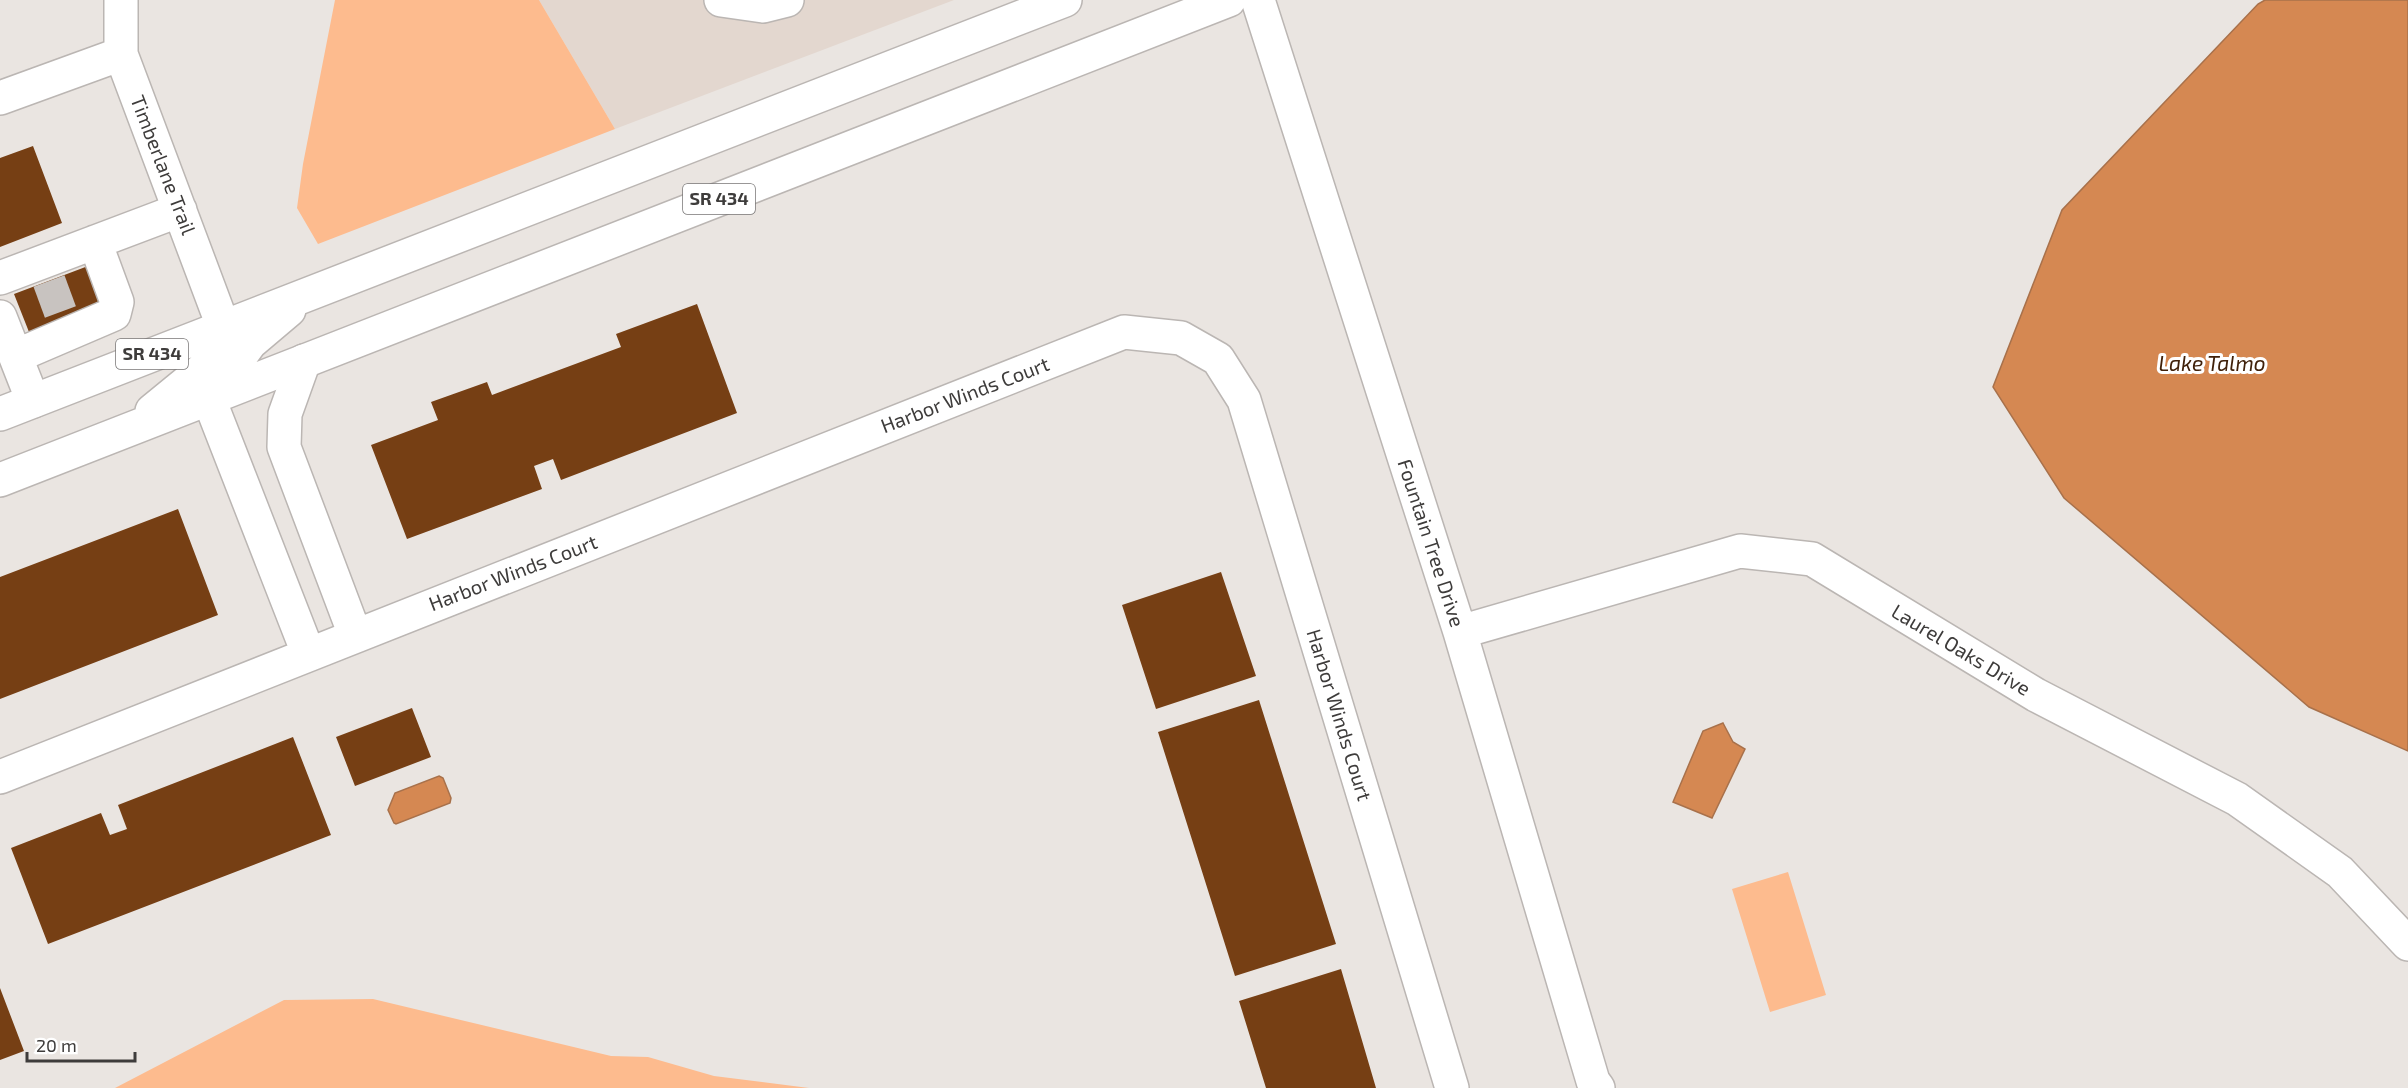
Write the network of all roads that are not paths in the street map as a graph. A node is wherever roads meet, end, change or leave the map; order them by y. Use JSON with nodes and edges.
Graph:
{"nodes":[{"id":1,"x":121,"y":0,"type":"edge"},
{"id":2,"x":721,"y":0,"type":"edge"},
{"id":3,"x":787,"y":0,"type":"edge"},
{"id":4,"x":1065,"y":0,"type":"edge"},
{"id":5,"x":1229,"y":0,"type":"edge"},
{"id":6,"x":1258,"y":0,"type":"edge"},
{"id":7,"x":121,"y":54,"type":"junction"},
{"id":8,"x":0,"y":98,"type":"edge"},
{"id":9,"x":180,"y":210,"type":"junction"},
{"id":10,"x":94,"y":242,"type":"junction"},
{"id":11,"x":0,"y":278,"type":"edge"},
{"id":12,"x":304,"y":297,"type":"junction"},
{"id":13,"x":0,"y":317,"type":"edge"},
{"id":14,"x":223,"y":326,"type":"junction"},
{"id":15,"x":16,"y":356,"type":"junction"},
{"id":16,"x":304,"y":361,"type":"junction"},
{"id":17,"x":209,"y":399,"type":"junction"},
{"id":18,"x":33,"y":401,"type":"junction"},
{"id":19,"x":0,"y":414,"type":"edge"},
{"id":20,"x":130,"y":430,"type":"junction"},
{"id":21,"x":0,"y":480,"type":"edge"},
{"id":22,"x":313,"y":523,"type":"junction"},
{"id":23,"x":265,"y":542,"type":"junction"},
{"id":24,"x":1460,"y":632,"type":"junction"},
{"id":25,"x":355,"y":635,"type":"junction"},
{"id":26,"x":308,"y":653,"type":"junction"},
{"id":27,"x":0,"y":777,"type":"edge"},
{"id":28,"x":2408,"y":944,"type":"edge"},
{"id":29,"x":1452,"y":1088,"type":"edge"},
{"id":30,"x":1598,"y":1088,"type":"edge"}],
"edges":[{"from":1,"to":7,"type":"street","name":"Timberlane Trail"},
{"from":2,"to":3,"type":"street"},
{"from":4,"to":12,"type":"street","number":"SR 434"},
{"from":5,"to":16,"type":"street","number":"SR 434"},
{"from":6,"to":24,"type":"street","name":"Fountain Tree Drive"},
{"from":7,"to":8,"type":"street"},
{"from":7,"to":9,"type":"street","name":"Timberlane Trail"},
{"from":9,"to":10,"type":"street"},
{"from":9,"to":14,"type":"street","name":"Timberlane Trail"},
{"from":10,"to":11,"type":"street"},
{"from":10,"to":15,"type":"street"},
{"from":12,"to":14,"type":"street","number":"SR 434"},
{"from":12,"to":17,"type":"street"},
{"from":13,"to":15,"type":"street"},
{"from":14,"to":18,"type":"street","number":"SR 434"},
{"from":14,"to":20,"type":"street"},
{"from":15,"to":18,"type":"street"},
{"from":16,"to":17,"type":"street","number":"SR 434"},
{"from":16,"to":22,"type":"street"},
{"from":17,"to":20,"type":"street","number":"SR 434"},
{"from":17,"to":23,"type":"street"},
{"from":18,"to":19,"type":"street","number":"SR 434"},
{"from":20,"to":21,"type":"street","number":"SR 434"},
{"from":22,"to":23,"type":"street"},
{"from":22,"to":25,"type":"street"},
{"from":23,"to":26,"type":"street"},
{"from":24,"to":28,"type":"street","name":"Laurel Oaks Drive"},
{"from":24,"to":30,"type":"street","name":"Fountain Tree Drive"},
{"from":25,"to":26,"type":"street","name":"Harbor Winds Court"},
{"from":25,"to":29,"type":"street","name":"Harbor Winds Court"},
{"from":26,"to":27,"type":"street","name":"Harbor Winds Court"}]}
